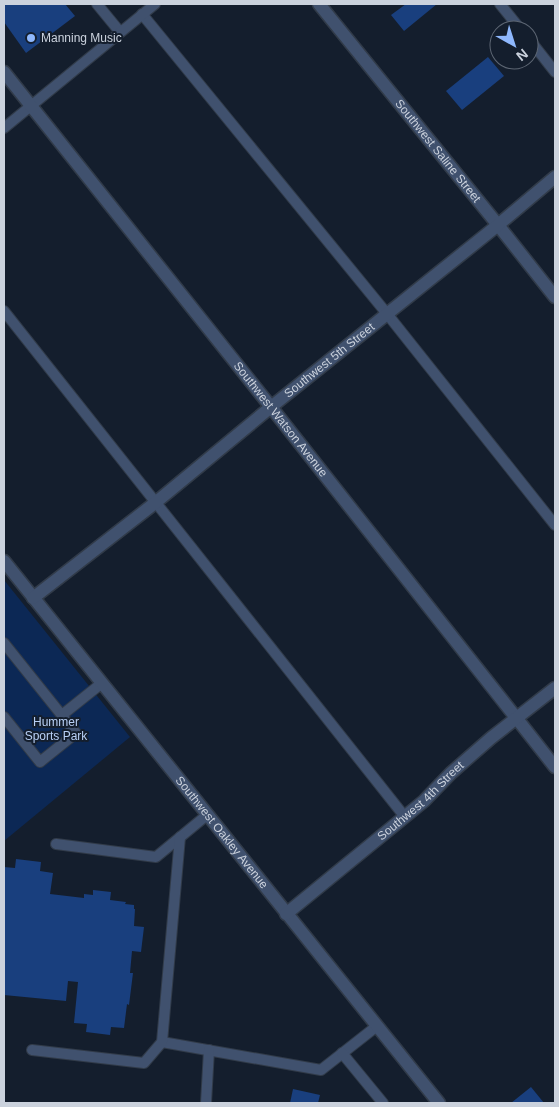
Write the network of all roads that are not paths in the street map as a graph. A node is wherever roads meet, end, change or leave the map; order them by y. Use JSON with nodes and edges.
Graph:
{"nodes":[{"id":1,"x":97,"y":4,"type":"edge"},
{"id":2,"x":155,"y":4,"type":"edge"},
{"id":3,"x":319,"y":4,"type":"edge"},
{"id":4,"x":500,"y":4,"type":"edge"},
{"id":5,"x":142,"y":14,"type":"junction"},
{"id":6,"x":513,"y":20,"type":"edge"},
{"id":7,"x":120,"y":32,"type":"junction"},
{"id":8,"x":539,"y":52,"type":"edge"},
{"id":9,"x":4,"y":72,"type":"edge"},
{"id":10,"x":555,"y":72,"type":"edge"},
{"id":11,"x":31,"y":105,"type":"junction"},
{"id":12,"x":4,"y":128,"type":"edge"},
{"id":13,"x":555,"y":177,"type":"edge"},
{"id":14,"x":498,"y":225,"type":"junction"},
{"id":15,"x":555,"y":297,"type":"edge"},
{"id":16,"x":4,"y":311,"type":"edge"},
{"id":17,"x":388,"y":314,"type":"junction"},
{"id":18,"x":271,"y":407,"type":"junction"},
{"id":19,"x":155,"y":503,"type":"junction"},
{"id":20,"x":555,"y":525,"type":"edge"},
{"id":21,"x":4,"y":561,"type":"edge"},
{"id":22,"x":33,"y":598,"type":"junction"},
{"id":23,"x":4,"y":643,"type":"edge"},
{"id":24,"x":102,"y":683,"type":"junction"},
{"id":25,"x":555,"y":688,"type":"edge"},
{"id":26,"x":62,"y":715,"type":"junction"},
{"id":27,"x":4,"y":717,"type":"edge"},
{"id":28,"x":517,"y":718,"type":"junction"},
{"id":29,"x":555,"y":767,"type":"edge"},
{"id":30,"x":207,"y":815,"type":"junction"},
{"id":31,"x":405,"y":817,"type":"junction"},
{"id":32,"x":180,"y":837,"type":"junction"},
{"id":33,"x":56,"y":844,"type":"dead end"},
{"id":34,"x":286,"y":914,"type":"junction"},
{"id":35,"x":377,"y":1026,"type":"junction"},
{"id":36,"x":162,"y":1042,"type":"junction"},
{"id":37,"x":32,"y":1050,"type":"dead end"},
{"id":38,"x":209,"y":1050,"type":"junction"},
{"id":39,"x":342,"y":1053,"type":"junction"},
{"id":40,"x":206,"y":1103,"type":"edge"},
{"id":41,"x":383,"y":1103,"type":"edge"},
{"id":42,"x":439,"y":1103,"type":"edge"}],
"edges":[{"from":1,"to":7,"type":"lane"},
{"from":2,"to":5,"type":"lane"},
{"from":3,"to":14,"type":"street","name":"Southwest Saline Street"},
{"from":4,"to":6,"type":"lane"},
{"from":5,"to":7,"type":"lane"},
{"from":5,"to":17,"type":"lane"},
{"from":7,"to":11,"type":"lane"},
{"from":8,"to":10,"type":"lane"},
{"from":9,"to":11,"type":"street","name":"Southwest Watson Avenue"},
{"from":11,"to":12,"type":"lane"},
{"from":11,"to":18,"type":"street","name":"Southwest Watson Avenue"},
{"from":13,"to":14,"type":"street","name":"Southwest 5th Street"},
{"from":14,"to":15,"type":"street","name":"Southwest Saline Street"},
{"from":14,"to":17,"type":"street","name":"Southwest 5th Street"},
{"from":16,"to":19,"type":"lane"},
{"from":17,"to":18,"type":"street","name":"Southwest 5th Street"},
{"from":17,"to":20,"type":"lane"},
{"from":18,"to":19,"type":"street","name":"Southwest 5th Street"},
{"from":18,"to":28,"type":"street","name":"Southwest Watson Avenue"},
{"from":19,"to":22,"type":"street","name":"Southwest 5th Street"},
{"from":19,"to":31,"type":"lane"},
{"from":21,"to":22,"type":"street","name":"Southwest Oakley Avenue"},
{"from":22,"to":24,"type":"street","name":"Southwest Oakley Avenue"},
{"from":23,"to":26,"type":"lane"},
{"from":24,"to":26,"type":"lane"},
{"from":24,"to":30,"type":"street","name":"Southwest Oakley Avenue"},
{"from":25,"to":28,"type":"street","name":"Southwest 4th Street"},
{"from":26,"to":27,"type":"lane"},
{"from":28,"to":29,"type":"street","name":"Southwest Watson Avenue"},
{"from":28,"to":31,"type":"street","name":"Southwest 4th Street"},
{"from":30,"to":32,"type":"lane"},
{"from":30,"to":34,"type":"street","name":"Southwest Oakley Avenue"},
{"from":31,"to":34,"type":"street","name":"Southwest 4th Street"},
{"from":32,"to":33,"type":"lane"},
{"from":32,"to":36,"type":"lane"},
{"from":34,"to":35,"type":"street","name":"Southwest Oakley Avenue"},
{"from":35,"to":39,"type":"lane"},
{"from":35,"to":42,"type":"street","name":"Southwest Oakley Avenue"},
{"from":36,"to":37,"type":"lane"},
{"from":36,"to":38,"type":"lane"},
{"from":38,"to":39,"type":"lane"},
{"from":38,"to":40,"type":"lane"},
{"from":39,"to":41,"type":"lane"}]}
